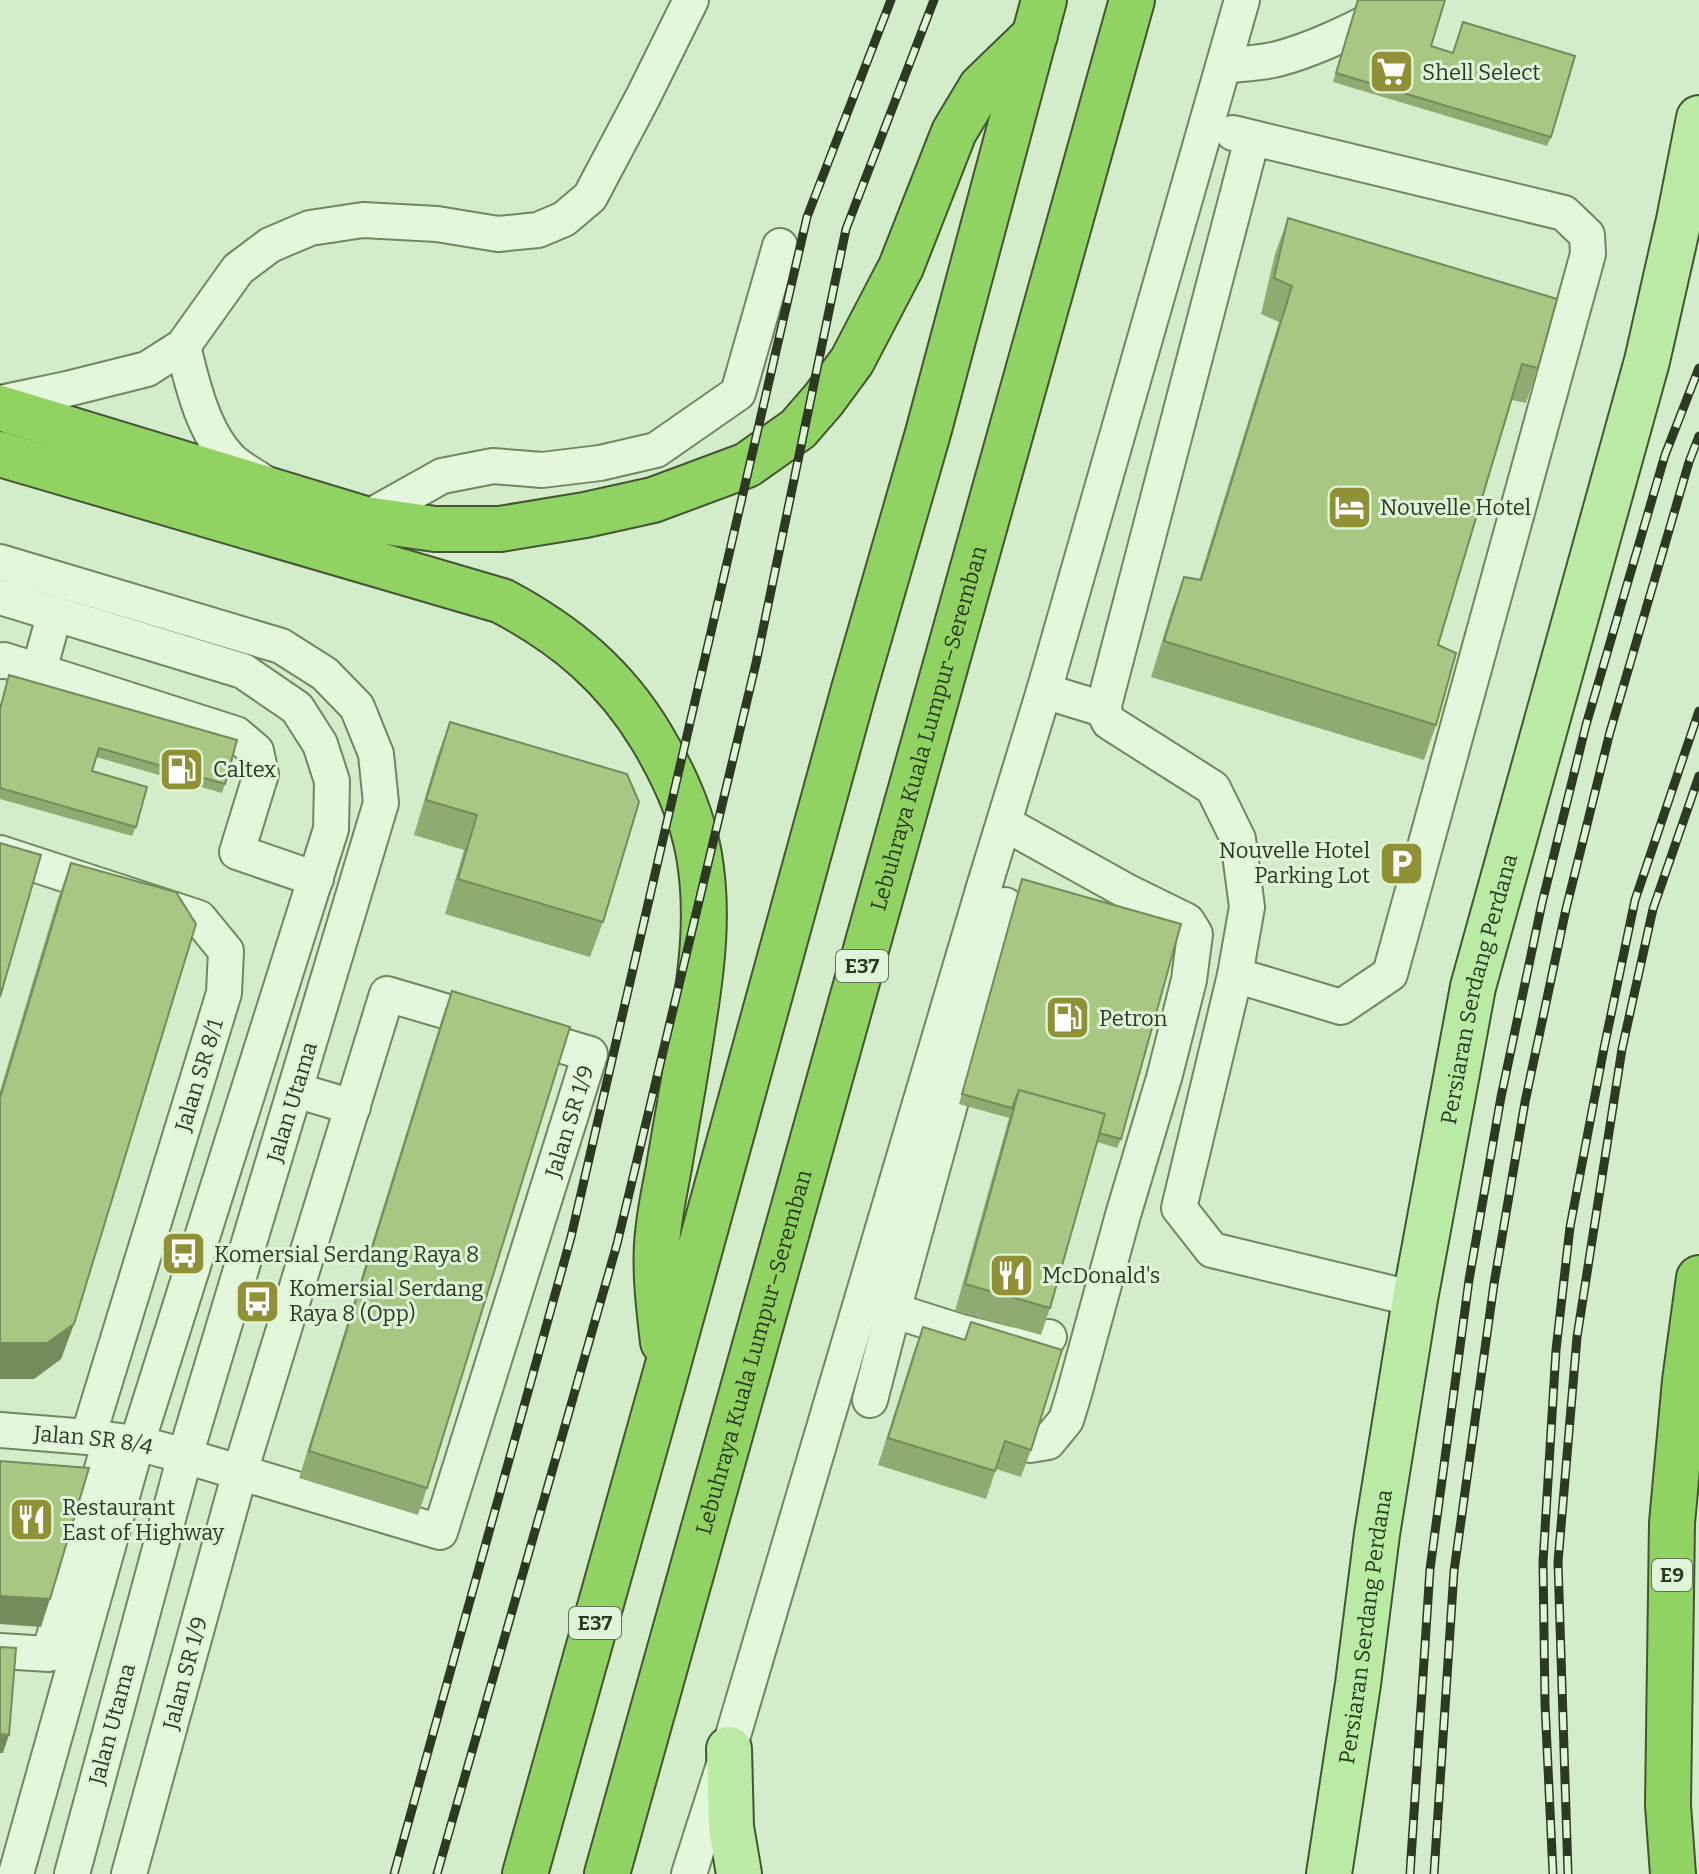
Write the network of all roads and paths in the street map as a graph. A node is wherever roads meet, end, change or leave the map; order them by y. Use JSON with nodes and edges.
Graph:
{"nodes":[{"id":1,"x":691,"y":0,"type":"edge"},
{"id":2,"x":1132,"y":0,"type":"edge"},
{"id":3,"x":1242,"y":0,"type":"edge"},
{"id":4,"x":1402,"y":0,"type":"edge"},
{"id":5,"x":1039,"y":18,"type":"edge"},
{"id":6,"x":1224,"y":66,"type":"junction"},
{"id":7,"x":1699,"y":118,"type":"edge"},
{"id":8,"x":1206,"y":126,"type":"junction"},
{"id":9,"x":1252,"y":139,"type":"junction"},
{"id":10,"x":780,"y":246,"type":"dead end"},
{"id":11,"x":183,"y":346,"type":"junction"},
{"id":12,"x":0,"y":405,"type":"edge"},
{"id":13,"x":0,"y":454,"type":"edge"},
{"id":14,"x":277,"y":492,"type":"junction"},
{"id":15,"x":365,"y":519,"type":"junction"},
{"id":16,"x":0,"y":562,"type":"edge"},
{"id":17,"x":0,"y":597,"type":"edge"},
{"id":18,"x":55,"y":613,"type":"junction"},
{"id":19,"x":0,"y":661,"type":"edge"},
{"id":20,"x":39,"y":670,"type":"junction"},
{"id":21,"x":1044,"y":691,"type":"junction"},
{"id":22,"x":1103,"y":709,"type":"junction"},
{"id":23,"x":1004,"y":823,"type":"junction"},
{"id":24,"x":0,"y":853,"type":"edge"},
{"id":25,"x":316,"y":879,"type":"junction"},
{"id":26,"x":1005,"y":905,"type":"dead end"},
{"id":27,"x":1235,"y":975,"type":"junction"},
{"id":28,"x":295,"y":1090,"type":"junction"},
{"id":29,"x":353,"y":1107,"type":"junction"},
{"id":30,"x":1699,"y":1278,"type":"edge"},
{"id":31,"x":1415,"y":1299,"type":"junction"},
{"id":32,"x":877,"y":1306,"type":"junction"},
{"id":33,"x":1049,"y":1337,"type":"edge"},
{"id":34,"x":666,"y":1372,"type":"junction"},
{"id":35,"x":835,"y":1391,"type":"junction"},
{"id":36,"x":0,"y":1430,"type":"edge"},
{"id":37,"x":112,"y":1440,"type":"junction"},
{"id":38,"x":1030,"y":1445,"type":"edge"},
{"id":39,"x":185,"y":1456,"type":"junction"},
{"id":40,"x":240,"y":1472,"type":"junction"},
{"id":41,"x":0,"y":1651,"type":"edge"},
{"id":42,"x":729,"y":1749,"type":"junction"},
{"id":43,"x":16,"y":1874,"type":"edge"},
{"id":44,"x":72,"y":1874,"type":"edge"},
{"id":45,"x":129,"y":1874,"type":"edge"},
{"id":46,"x":525,"y":1874,"type":"edge"},
{"id":47,"x":607,"y":1874,"type":"edge"},
{"id":48,"x":689,"y":1874,"type":"edge"},
{"id":49,"x":739,"y":1874,"type":"edge"},
{"id":50,"x":1329,"y":1874,"type":"edge"},
{"id":51,"x":1673,"y":1874,"type":"edge"}],
"edges":[{"from":1,"to":11,"type":"street"},
{"from":2,"to":47,"type":"highway","name":"Lebuhraya Kuala Lumpur–Seremban","number":"E37"},
{"from":3,"to":6,"type":"street"},
{"from":4,"to":6,"type":"street"},
{"from":5,"to":15,"type":"highway"},
{"from":5,"to":34,"type":"highway","number":"E37"},
{"from":6,"to":8,"type":"street"},
{"from":7,"to":31,"type":"main road","name":"Persiaran Serdang Perdana"},
{"from":8,"to":9,"type":"street"},
{"from":8,"to":21,"type":"street"},
{"from":9,"to":22,"type":"street"},
{"from":9,"to":27,"type":"street"},
{"from":10,"to":15,"type":"street"},
{"from":11,"to":12,"type":"street"},
{"from":11,"to":14,"type":"street"},
{"from":12,"to":14,"type":"highway"},
{"from":13,"to":34,"type":"highway"},
{"from":14,"to":15,"type":"highway"},
{"from":16,"to":28,"type":"street","name":"Jalan Utama"},
{"from":17,"to":18,"type":"street","name":"Jalan Utama"},
{"from":18,"to":20,"type":"street"},
{"from":18,"to":25,"type":"street","name":"Jalan Utama"},
{"from":19,"to":20,"type":"street"},
{"from":20,"to":25,"type":"street"},
{"from":21,"to":22,"type":"street"},
{"from":21,"to":23,"type":"street"},
{"from":22,"to":27,"type":"street"},
{"from":23,"to":32,"type":"street"},
{"from":23,"to":38,"type":"street"},
{"from":24,"to":37,"type":"street","name":"Jalan SR 8/1"},
{"from":25,"to":37,"type":"street","name":"Jalan Utama"},
{"from":26,"to":32,"type":"street"},
{"from":27,"to":31,"type":"street"},
{"from":28,"to":29,"type":"street"},
{"from":28,"to":39,"type":"street","name":"Jalan Utama"},
{"from":29,"to":40,"type":"street","name":"Jalan SR 1/9"},
{"from":29,"to":40,"type":"street","name":"Jalan SR 1/9"},
{"from":30,"to":51,"type":"highway","number":"E9"},
{"from":31,"to":50,"type":"main road","name":"Persiaran Serdang Perdana"},
{"from":32,"to":33,"type":"street"},
{"from":32,"to":35,"type":"street"},
{"from":32,"to":35,"type":"street"},
{"from":34,"to":46,"type":"highway","number":"E37"},
{"from":35,"to":42,"type":"street"},
{"from":36,"to":37,"type":"street","name":"Jalan SR 8/4"},
{"from":37,"to":39,"type":"street","name":"Jalan SR 8/4"},
{"from":37,"to":41,"type":"street"},
{"from":37,"to":43,"type":"street","name":"Jalan Utama"},
{"from":39,"to":40,"type":"street","name":"Jalan SR 1/9"},
{"from":39,"to":44,"type":"street","name":"Jalan Utama"},
{"from":40,"to":45,"type":"street","name":"Jalan SR 1/9"},
{"from":42,"to":48,"type":"street"},
{"from":42,"to":49,"type":"main road"}]}
